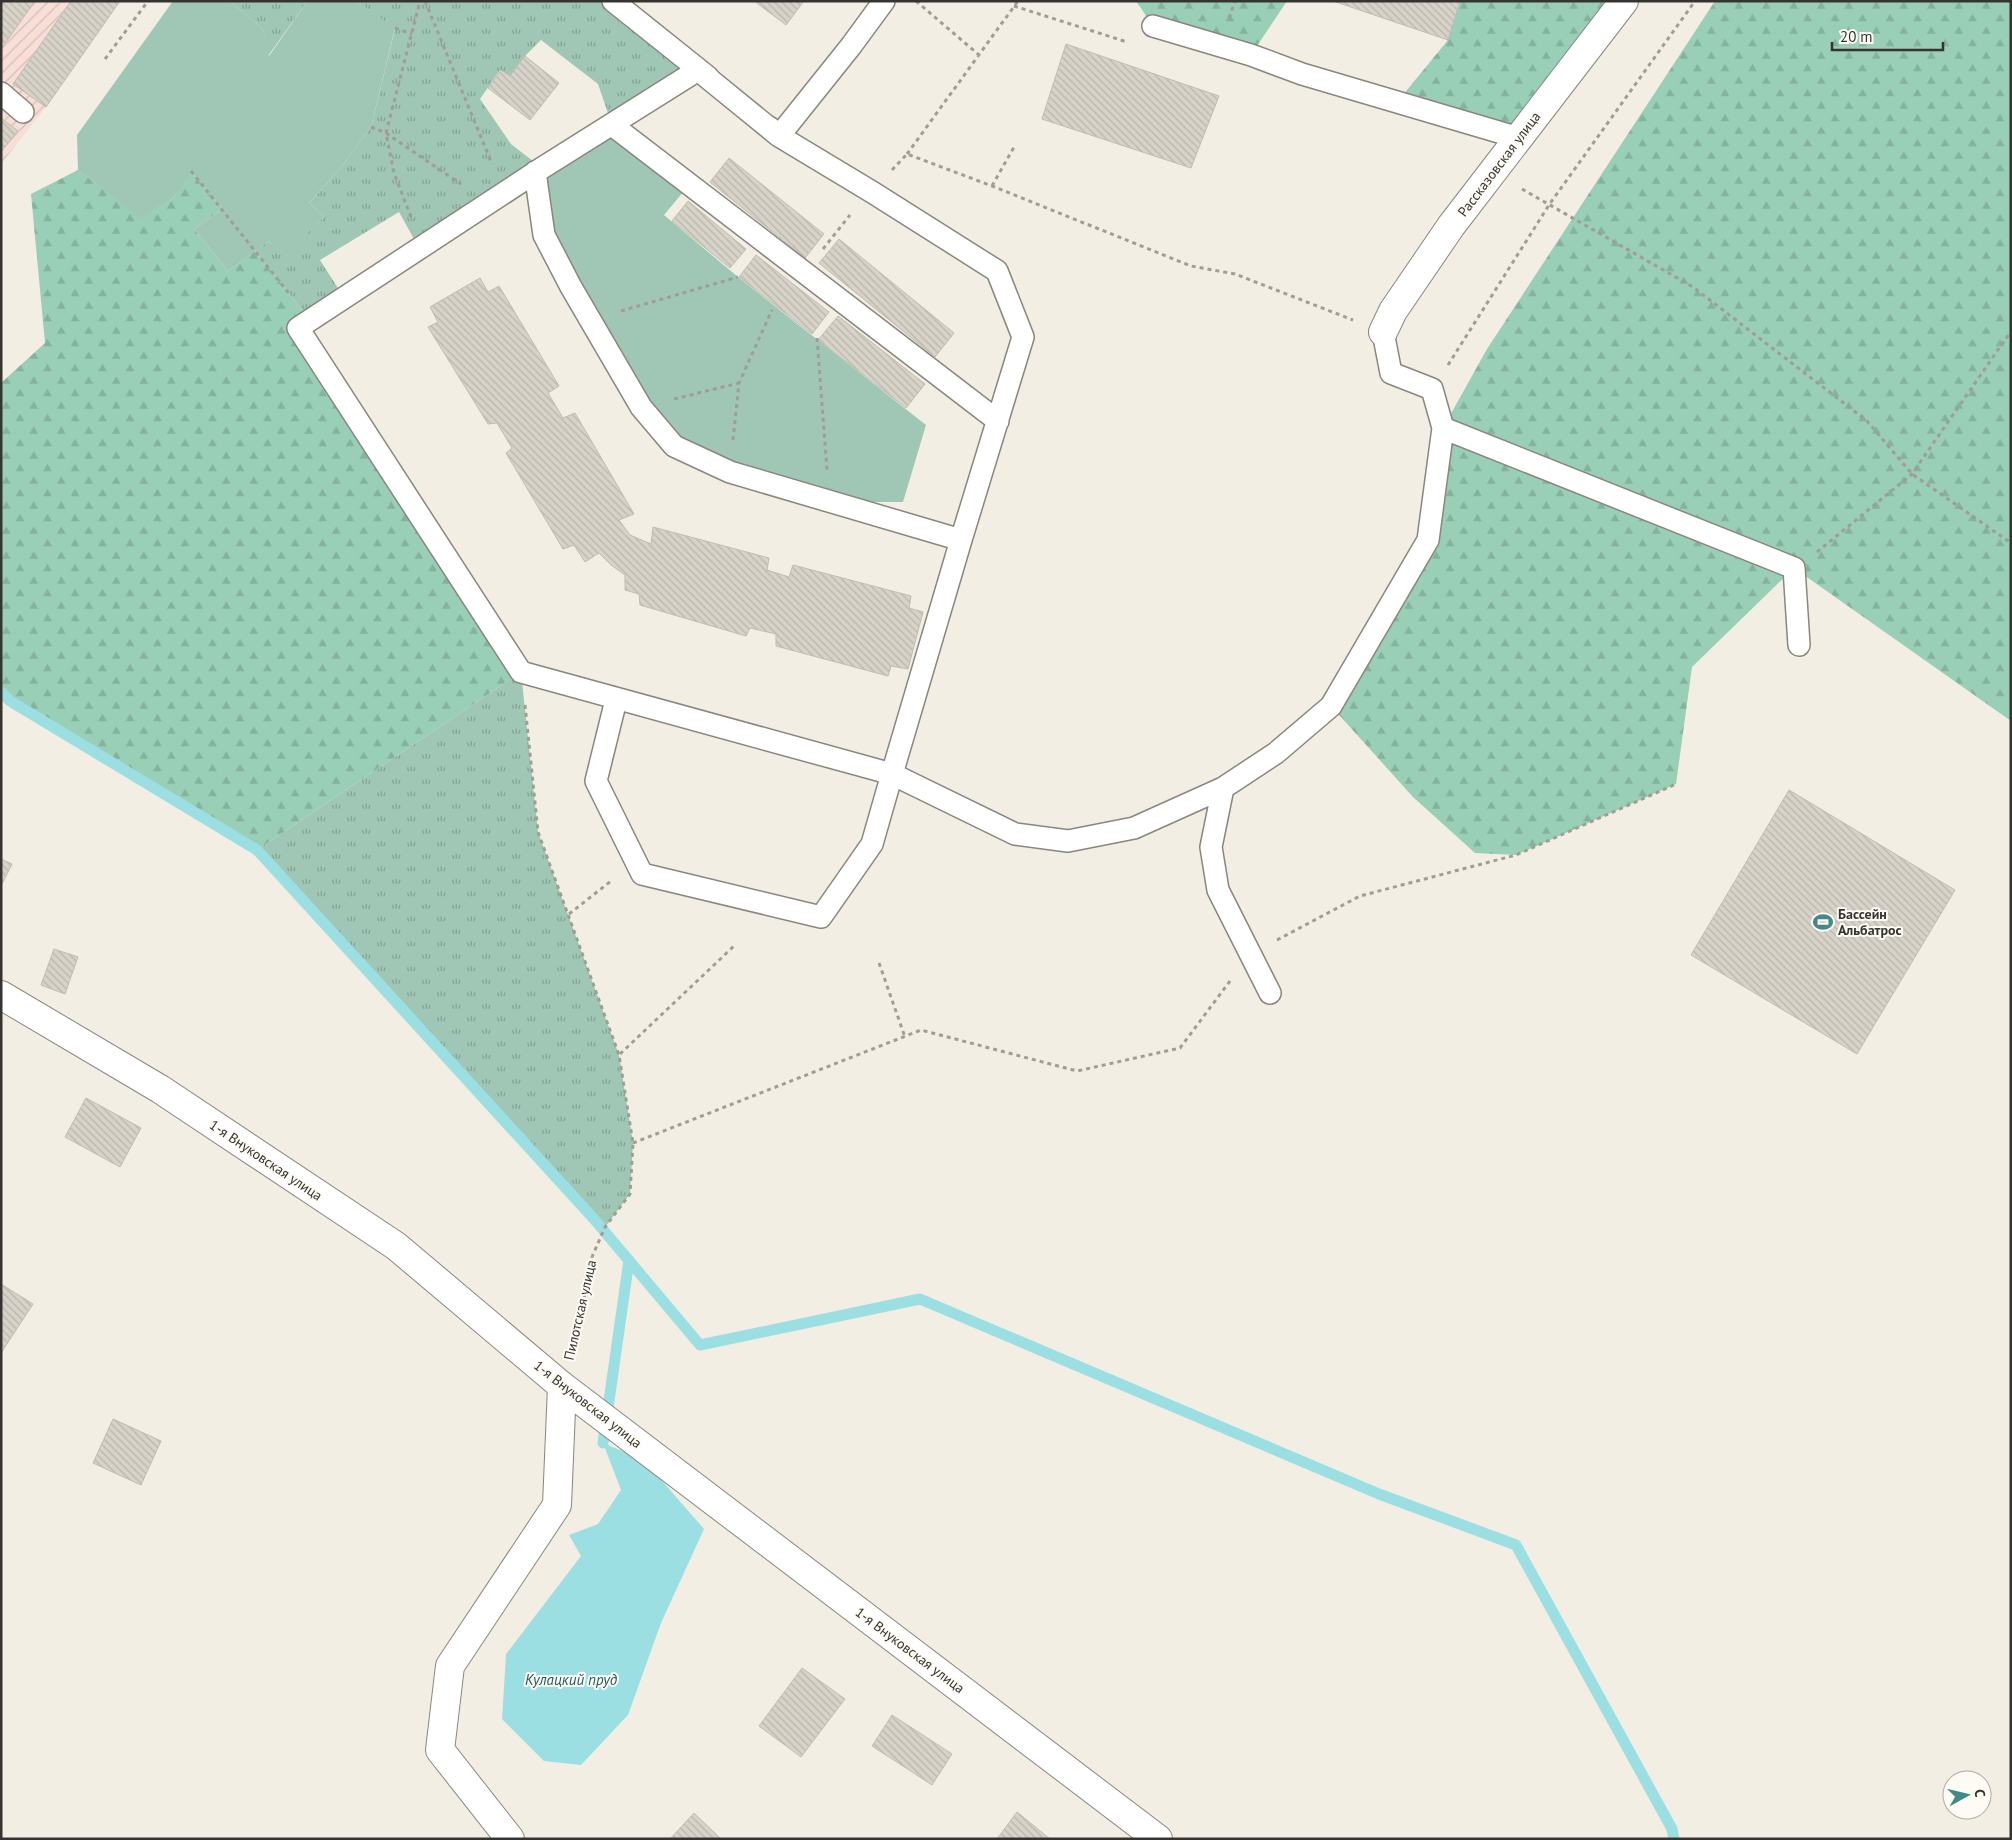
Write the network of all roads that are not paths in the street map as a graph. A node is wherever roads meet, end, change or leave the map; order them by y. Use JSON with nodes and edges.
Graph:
{"nodes":[{"id":1,"x":613,"y":1,"type":"edge"},
{"id":2,"x":884,"y":1,"type":"edge"},
{"id":3,"x":1624,"y":1,"type":"edge"},
{"id":4,"x":1153,"y":26,"type":"dead end"},
{"id":5,"x":1,"y":93,"type":"edge"},
{"id":6,"x":23,"y":112,"type":"dead end"},
{"id":7,"x":612,"y":126,"type":"junction"},
{"id":8,"x":779,"y":136,"type":"junction"},
{"id":9,"x":1519,"y":138,"type":"junction"},
{"id":10,"x":535,"y":172,"type":"junction"},
{"id":11,"x":1383,"y":332,"type":"joint"},
{"id":12,"x":998,"y":421,"type":"junction"},
{"id":13,"x":1443,"y":428,"type":"junction"},
{"id":14,"x":961,"y":540,"type":"junction"},
{"id":15,"x":1799,"y":645,"type":"dead end"},
{"id":16,"x":616,"y":700,"type":"junction"},
{"id":17,"x":892,"y":774,"type":"junction"},
{"id":18,"x":1223,"y":788,"type":"junction"},
{"id":19,"x":1270,"y":993,"type":"dead end"},
{"id":20,"x":3,"y":998,"type":"edge"},
{"id":21,"x":562,"y":1386,"type":"junction"},
{"id":22,"x":510,"y":1839,"type":"edge"},
{"id":23,"x":1158,"y":1839,"type":"edge"}],
"edges":[{"from":1,"to":8,"type":"lane"},
{"from":2,"to":8,"type":"lane"},
{"from":3,"to":9,"type":"street","name":"Рассказовская улица"},
{"from":4,"to":9,"type":"lane"},
{"from":5,"to":6,"type":"lane"},
{"from":7,"to":8,"type":"lane"},
{"from":7,"to":10,"type":"lane"},
{"from":7,"to":12,"type":"lane"},
{"from":8,"to":12,"type":"lane"},
{"from":9,"to":11,"type":"street","name":"Рассказовская улица"},
{"from":10,"to":14,"type":"lane"},
{"from":10,"to":16,"type":"lane"},
{"from":11,"to":13,"type":"lane"},
{"from":12,"to":14,"type":"lane"},
{"from":13,"to":15,"type":"lane"},
{"from":13,"to":18,"type":"lane"},
{"from":14,"to":17,"type":"lane"},
{"from":16,"to":17,"type":"lane"},
{"from":16,"to":17,"type":"lane"},
{"from":17,"to":18,"type":"lane"},
{"from":18,"to":19,"type":"lane"},
{"from":20,"to":21,"type":"street","name":"1-я Внуковская улица"},
{"from":21,"to":22,"type":"street"},
{"from":21,"to":23,"type":"street","name":"1-я Внуковская улица"}]}
